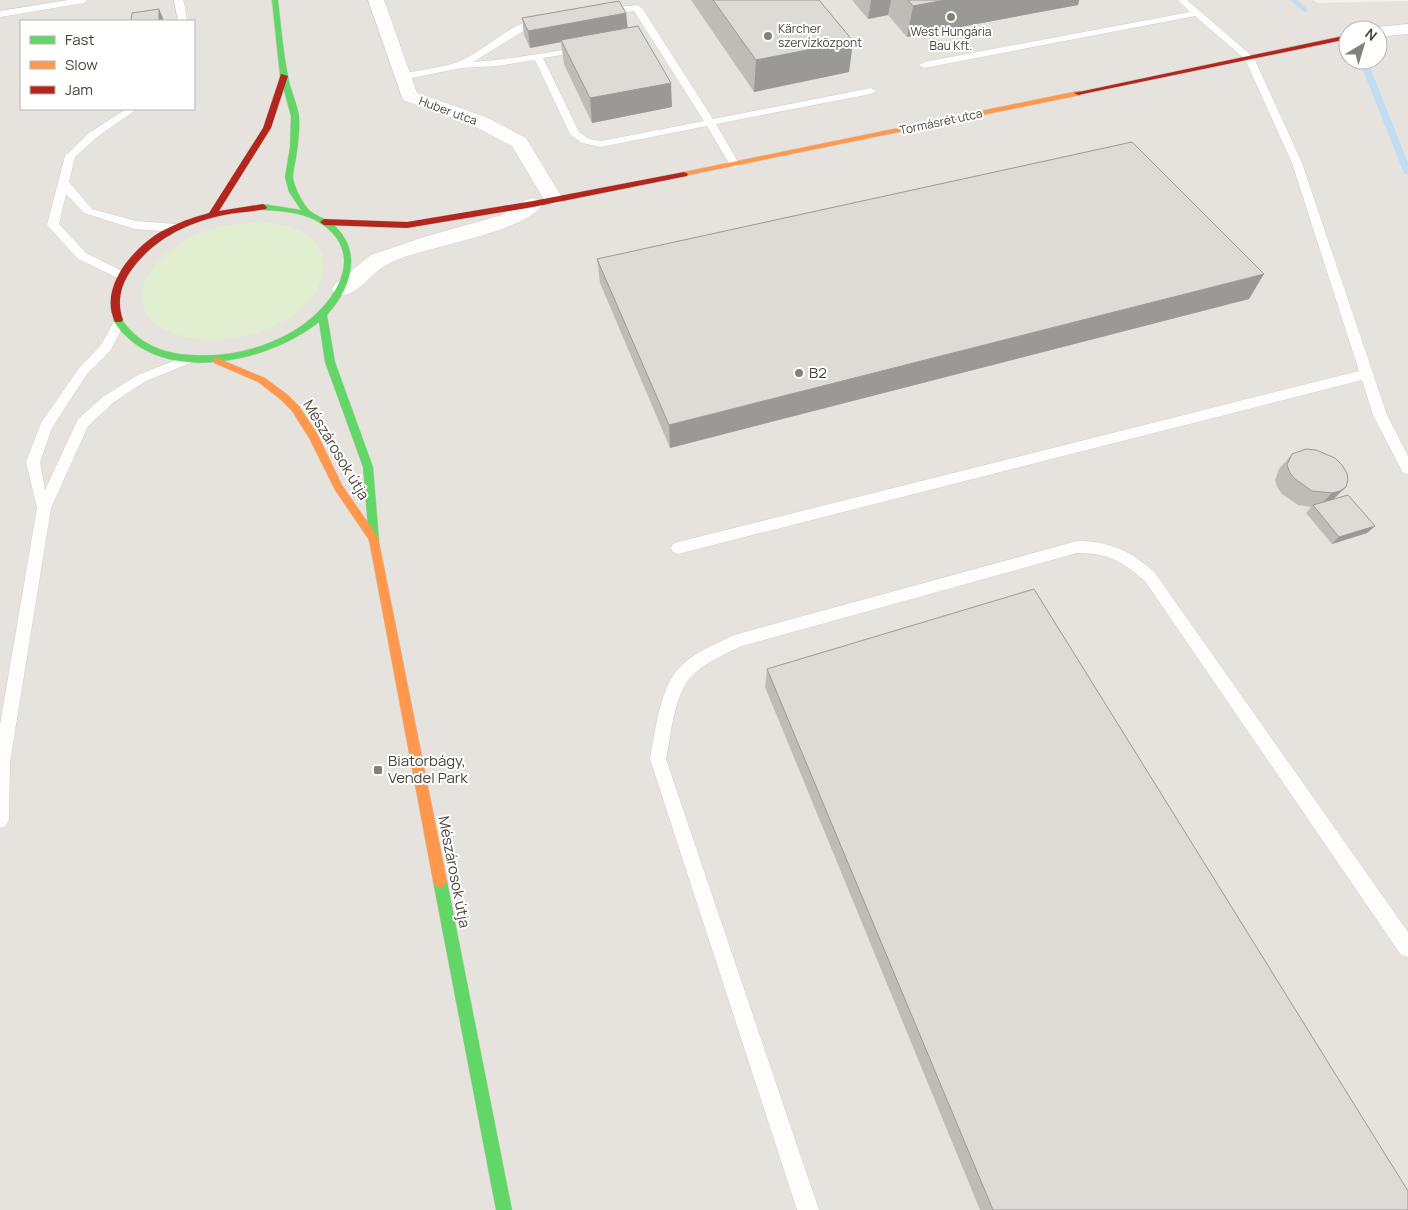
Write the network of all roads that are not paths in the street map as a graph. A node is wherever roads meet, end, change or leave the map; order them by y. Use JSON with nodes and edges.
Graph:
{"nodes":[{"id":1,"x":84,"y":0,"type":"edge"},
{"id":2,"x":178,"y":0,"type":"edge"},
{"id":3,"x":275,"y":0,"type":"edge"},
{"id":4,"x":376,"y":0,"type":"edge"},
{"id":5,"x":1182,"y":0,"type":"edge"},
{"id":6,"x":595,"y":13,"type":"edge"},
{"id":7,"x":1197,"y":13,"type":"junction"},
{"id":8,"x":0,"y":14,"type":"edge"},
{"id":9,"x":183,"y":20,"type":"edge"},
{"id":10,"x":552,"y":20,"type":"edge"},
{"id":11,"x":1408,"y":29,"type":"edge"},
{"id":12,"x":1388,"y":31,"type":"edge"},
{"id":13,"x":1338,"y":39,"type":"edge"},
{"id":14,"x":596,"y":46,"type":"edge"},
{"id":15,"x":538,"y":57,"type":"junction"},
{"id":16,"x":1249,"y":58,"type":"junction"},
{"id":17,"x":460,"y":65,"type":"junction"},
{"id":18,"x":924,"y":65,"type":"dead end"},
{"id":19,"x":284,"y":76,"type":"junction"},
{"id":20,"x":402,"y":77,"type":"junction"},
{"id":21,"x":871,"y":91,"type":"dead end"},
{"id":22,"x":131,"y":110,"type":"edge"},
{"id":23,"x":710,"y":123,"type":"junction"},
{"id":24,"x":735,"y":166,"type":"junction"},
{"id":25,"x":63,"y":181,"type":"junction"},
{"id":26,"x":543,"y":202,"type":"junction"},
{"id":27,"x":213,"y":214,"type":"junction"},
{"id":28,"x":308,"y":214,"type":"junction"},
{"id":29,"x":324,"y":222,"type":"junction"},
{"id":30,"x":176,"y":228,"type":"junction"},
{"id":31,"x":122,"y":276,"type":"junction"},
{"id":32,"x":343,"y":289,"type":"junction"},
{"id":33,"x":323,"y":315,"type":"junction"},
{"id":34,"x":119,"y":323,"type":"junction"},
{"id":35,"x":189,"y":359,"type":"junction"},
{"id":36,"x":210,"y":359,"type":"junction"},
{"id":37,"x":1367,"y":374,"type":"junction"},
{"id":38,"x":1408,"y":469,"type":"edge"},
{"id":39,"x":44,"y":508,"type":"junction"},
{"id":40,"x":374,"y":539,"type":"junction"},
{"id":41,"x":678,"y":548,"type":"dead end"},
{"id":42,"x":1,"y":762,"type":"edge"},
{"id":43,"x":0,"y":820,"type":"edge"},
{"id":44,"x":1408,"y":948,"type":"edge"},
{"id":45,"x":504,"y":1210,"type":"edge"},
{"id":46,"x":808,"y":1210,"type":"edge"}],
"edges":[{"from":1,"to":8,"type":"lane"},
{"from":2,"to":9,"type":"lane"},
{"from":3,"to":19,"type":"main road","name":"Mészárosok útja"},
{"from":4,"to":20,"type":"street","name":"Huber utca"},
{"from":5,"to":7,"type":"lane"},
{"from":6,"to":23,"type":"lane"},
{"from":7,"to":16,"type":"lane"},
{"from":7,"to":18,"type":"lane"},
{"from":10,"to":17,"type":"lane"},
{"from":11,"to":12,"type":"street"},
{"from":13,"to":16,"type":"main road","name":"Tormásrét utca"},
{"from":14,"to":15,"type":"lane"},
{"from":15,"to":17,"type":"lane"},
{"from":15,"to":23,"type":"lane"},
{"from":16,"to":24,"type":"main road","name":"Tormásrét utca"},
{"from":16,"to":37,"type":"lane"},
{"from":17,"to":20,"type":"lane"},
{"from":19,"to":27,"type":"main road","name":"Mészárosok útja"},
{"from":19,"to":28,"type":"main road","name":"Mészárosok útja"},
{"from":20,"to":26,"type":"street","name":"Huber utca"},
{"from":21,"to":23,"type":"lane"},
{"from":22,"to":25,"type":"lane"},
{"from":23,"to":24,"type":"lane"},
{"from":24,"to":26,"type":"main road","name":"Tormásrét utca"},
{"from":25,"to":30,"type":"lane"},
{"from":25,"to":31,"type":"lane"},
{"from":26,"to":29,"type":"main road","name":"Tormásrét utca"},
{"from":26,"to":32,"type":"street"},
{"from":27,"to":28,"type":"main road","name":"Mészárosok útja"},
{"from":27,"to":30,"type":"main road","name":"Mészárosok útja"},
{"from":28,"to":29,"type":"main road","name":"Mészárosok útja"},
{"from":29,"to":32,"type":"main road","name":"Mészárosok útja"},
{"from":30,"to":31,"type":"main road","name":"Mészárosok útja"},
{"from":31,"to":34,"type":"main road","name":"Mészárosok útja"},
{"from":32,"to":33,"type":"main road","name":"Mészárosok útja"},
{"from":33,"to":36,"type":"main road","name":"Mészárosok útja"},
{"from":33,"to":40,"type":"main road","name":"Mészárosok útja"},
{"from":34,"to":35,"type":"main road","name":"Mészárosok útja"},
{"from":34,"to":39,"type":"lane"},
{"from":35,"to":36,"type":"main road","name":"Mészárosok útja"},
{"from":35,"to":39,"type":"lane"},
{"from":36,"to":40,"type":"main road","name":"Mészárosok útja"},
{"from":37,"to":38,"type":"lane"},
{"from":37,"to":41,"type":"lane"},
{"from":39,"to":42,"type":"lane"},
{"from":40,"to":45,"type":"main road","name":"Mészárosok útja"},
{"from":42,"to":43,"type":"lane"},
{"from":44,"to":46,"type":"lane"}]}
